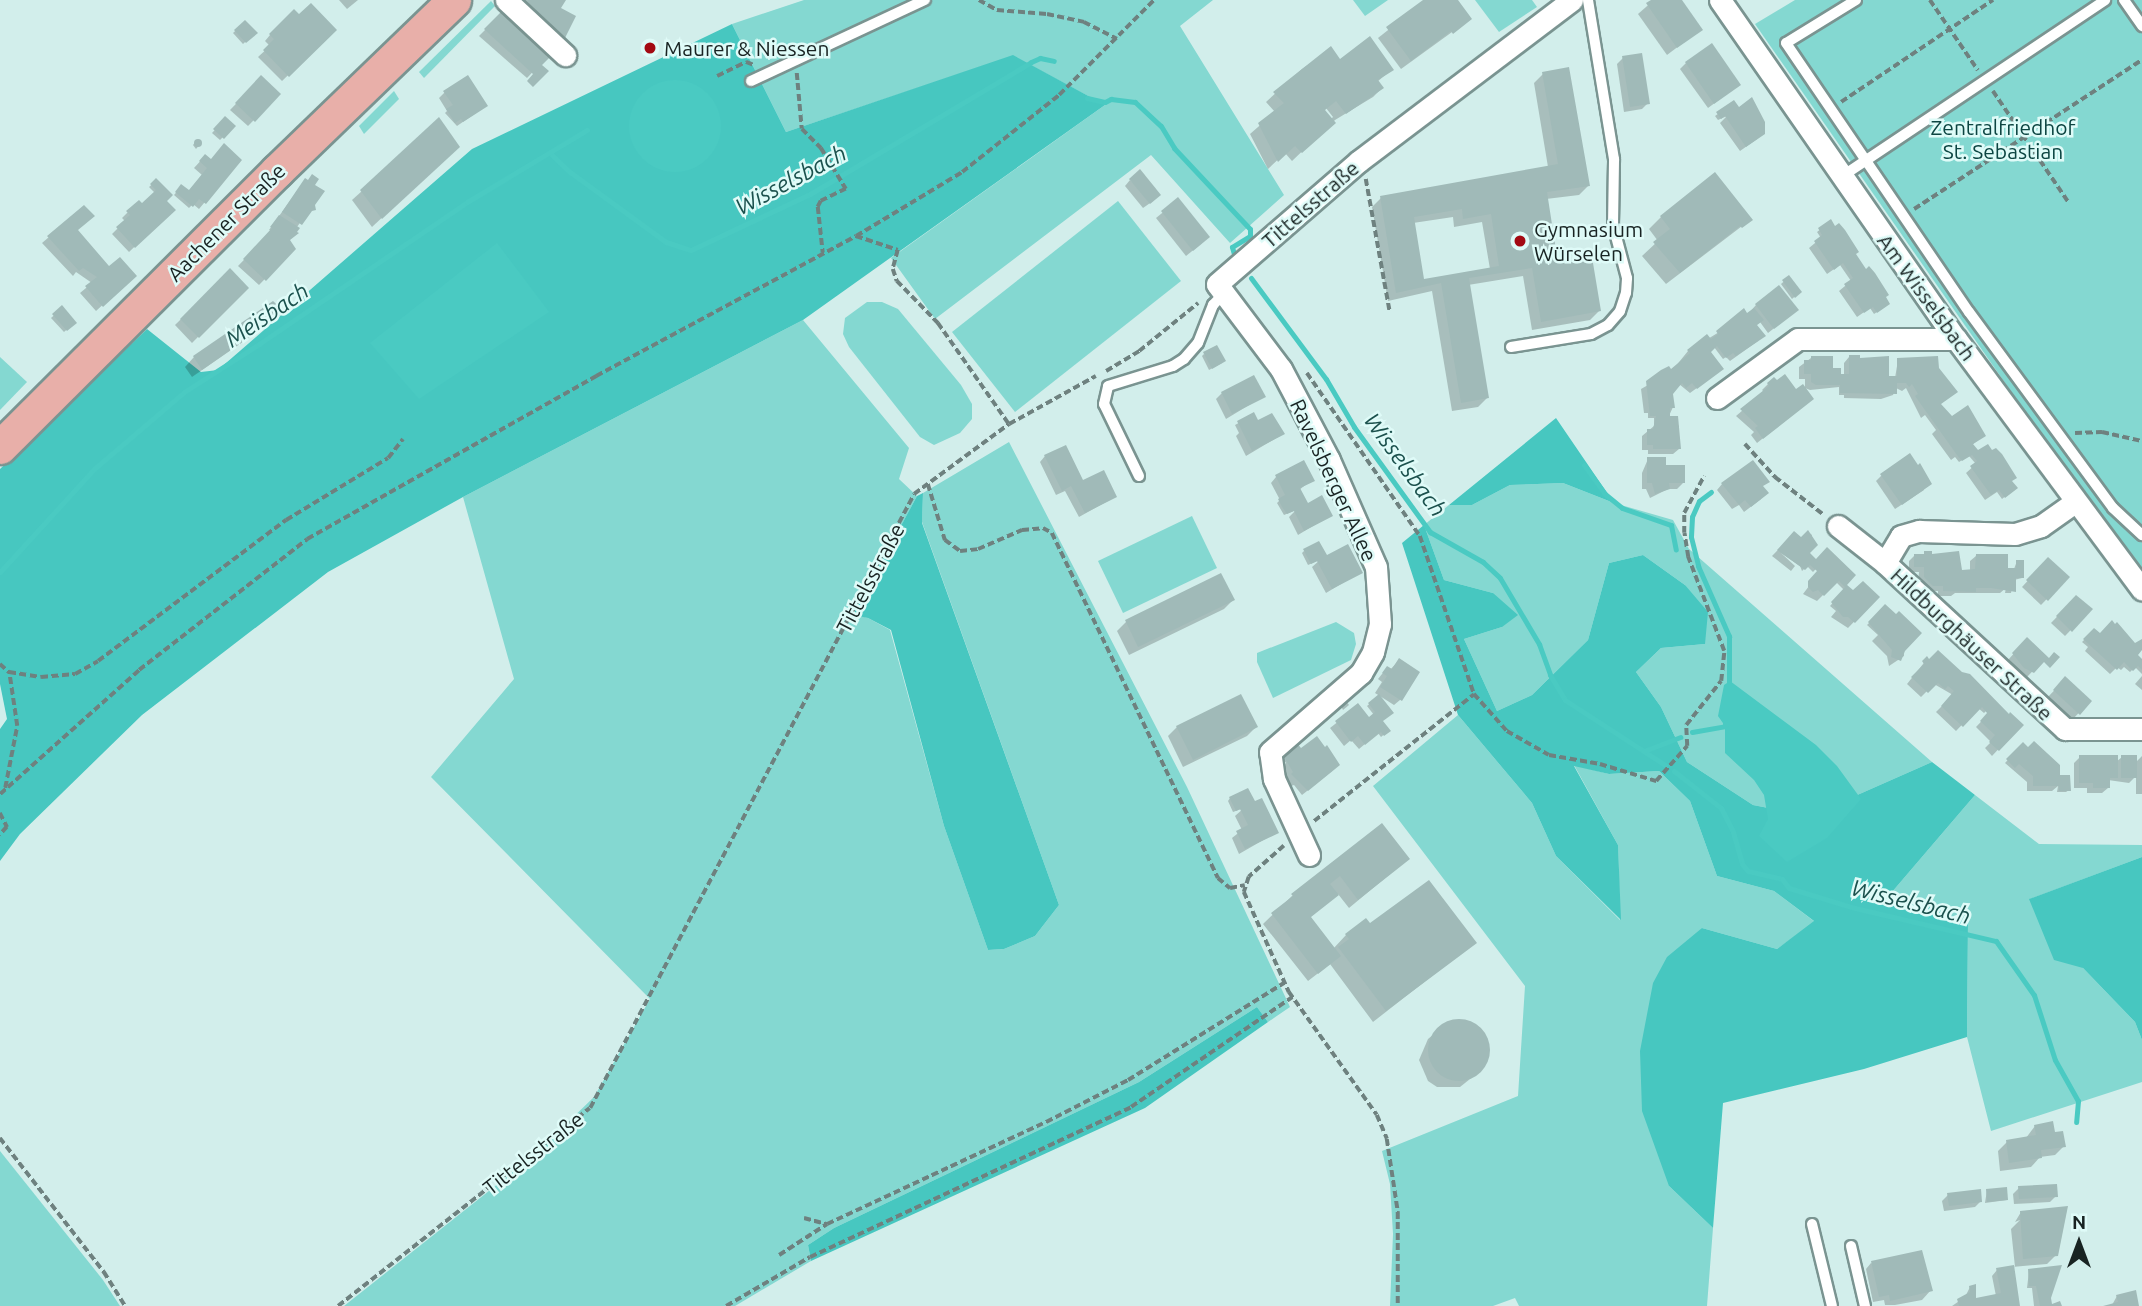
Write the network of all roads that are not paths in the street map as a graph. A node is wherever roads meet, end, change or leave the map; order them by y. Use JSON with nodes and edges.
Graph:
{"nodes":[{"id":1,"x":454,"y":0,"type":"edge"},
{"id":2,"x":506,"y":0,"type":"edge"},
{"id":3,"x":925,"y":0,"type":"edge"},
{"id":4,"x":1572,"y":0,"type":"edge"},
{"id":5,"x":1588,"y":0,"type":"edge"},
{"id":6,"x":1720,"y":0,"type":"edge"},
{"id":7,"x":1856,"y":0,"type":"edge"},
{"id":8,"x":2105,"y":0,"type":"edge"},
{"id":9,"x":2124,"y":0,"type":"edge"},
{"id":10,"x":2142,"y":26,"type":"edge"},
{"id":11,"x":565,"y":55,"type":"dead end"},
{"id":12,"x":751,"y":81,"type":"dead end"},
{"id":13,"x":1866,"y":160,"type":"junction"},
{"id":14,"x":1841,"y":177,"type":"junction"},
{"id":15,"x":1220,"y":288,"type":"junction"},
{"id":16,"x":1956,"y":339,"type":"junction"},
{"id":17,"x":1511,"y":347,"type":"dead end"},
{"id":18,"x":1717,"y":398,"type":"dead end"},
{"id":19,"x":0,"y":447,"type":"edge"},
{"id":20,"x":1139,"y":476,"type":"dead end"},
{"id":21,"x":2075,"y":502,"type":"junction"},
{"id":22,"x":1838,"y":526,"type":"road end"},
{"id":23,"x":2142,"y":535,"type":"edge"},
{"id":24,"x":1885,"y":563,"type":"junction"},
{"id":25,"x":2142,"y":589,"type":"edge"},
{"id":26,"x":2142,"y":729,"type":"edge"},
{"id":27,"x":1309,"y":855,"type":"dead end"},
{"id":28,"x":1812,"y":1224,"type":"dead end"},
{"id":29,"x":1851,"y":1246,"type":"dead end"},
{"id":30,"x":1832,"y":1306,"type":"edge"},
{"id":31,"x":1865,"y":1306,"type":"edge"}],
"edges":[{"from":1,"to":19,"type":"main road","name":"Aachener Straße"},
{"from":2,"to":11,"type":"street"},
{"from":3,"to":12,"type":"lane"},
{"from":4,"to":15,"type":"street","name":"Tittelsstraße"},
{"from":5,"to":17,"type":"lane"},
{"from":6,"to":14,"type":"street","name":"Am Wisselsbach"},
{"from":7,"to":13,"type":"lane"},
{"from":8,"to":13,"type":"lane"},
{"from":9,"to":10,"type":"lane"},
{"from":13,"to":14,"type":"lane"},
{"from":13,"to":23,"type":"lane"},
{"from":14,"to":16,"type":"street","name":"Am Wisselsbach"},
{"from":15,"to":20,"type":"lane"},
{"from":15,"to":27,"type":"street","name":"Ravelsberger Allee"},
{"from":16,"to":18,"type":"street"},
{"from":16,"to":21,"type":"street","name":"Am Wisselsbach"},
{"from":21,"to":24,"type":"street","name":"Hildburghäuser Straße"},
{"from":21,"to":25,"type":"street","name":"Am Wisselsbach"},
{"from":22,"to":24,"type":"street","name":"Hildburghäuser Straße"},
{"from":24,"to":26,"type":"street","name":"Hildburghäuser Straße"},
{"from":28,"to":30,"type":"lane"},
{"from":29,"to":31,"type":"lane"}]}
